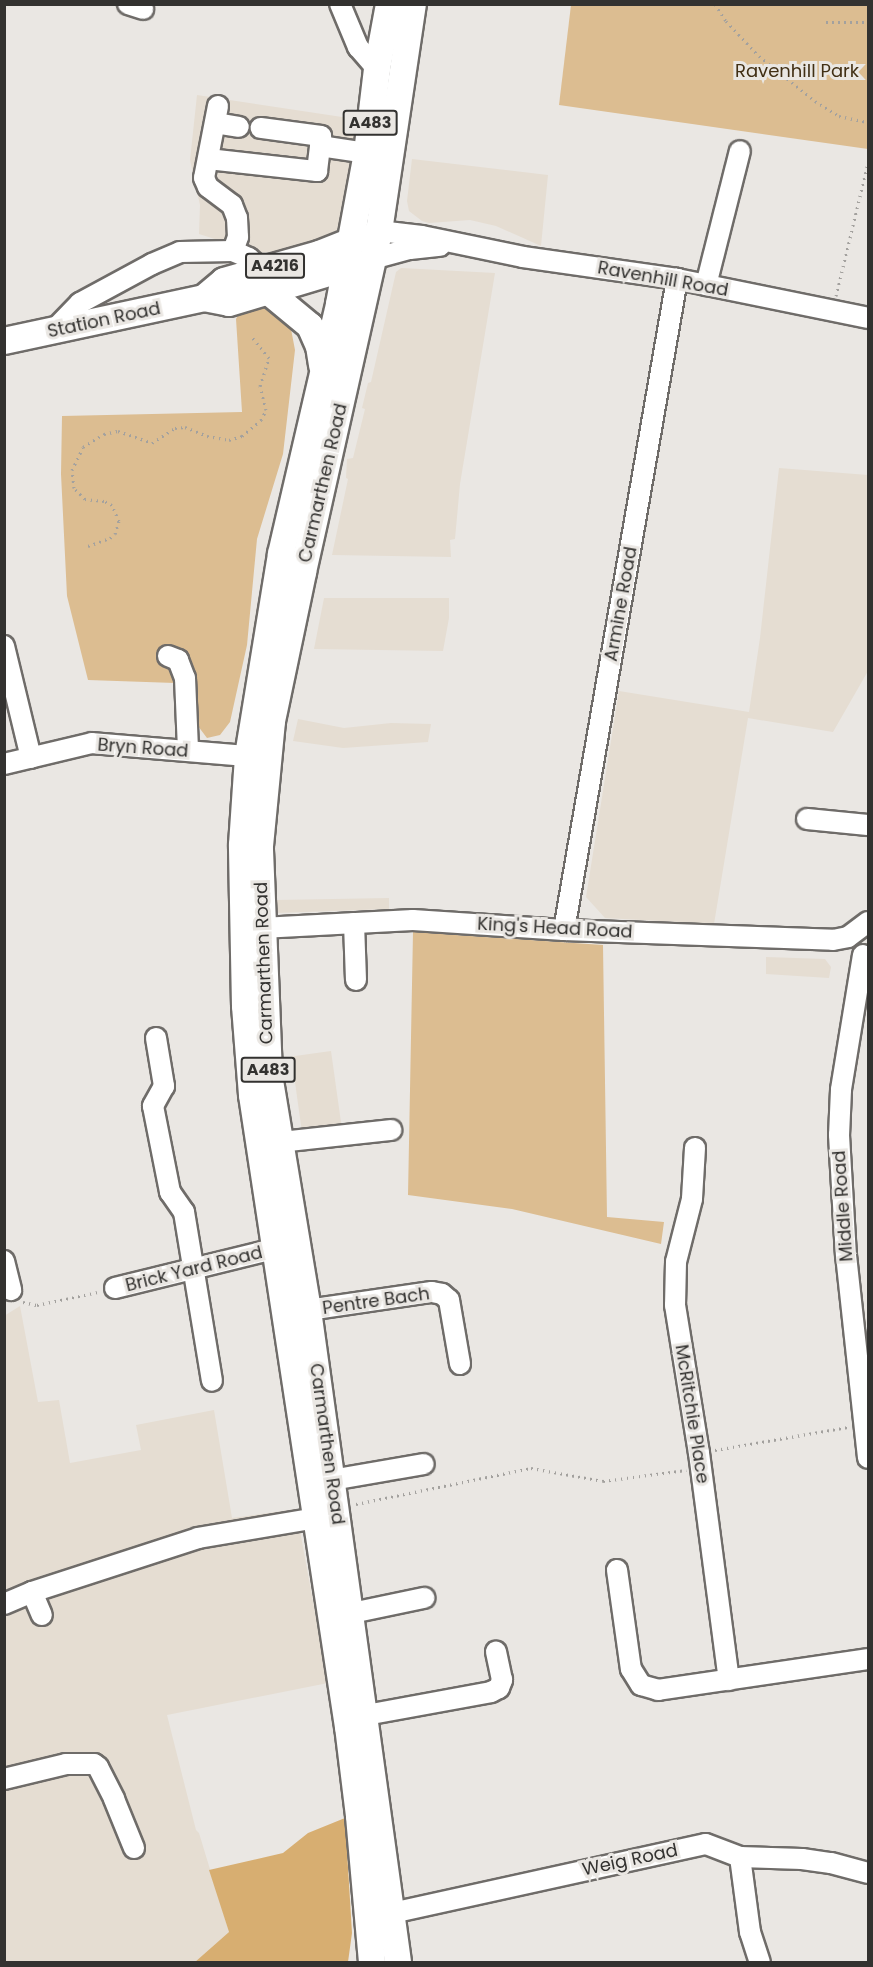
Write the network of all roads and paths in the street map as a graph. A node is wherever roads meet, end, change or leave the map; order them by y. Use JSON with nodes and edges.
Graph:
{"nodes":[{"id":1,"x":340,"y":4,"type":"edge"},
{"id":2,"x":389,"y":4,"type":"edge"},
{"id":3,"x":413,"y":4,"type":"edge"},
{"id":4,"x":718,"y":4,"type":"edge"},
{"id":5,"x":826,"y":22,"type":"dead end"},
{"id":6,"x":868,"y":22,"type":"edge"},
{"id":7,"x":377,"y":69,"type":"junction"},
{"id":8,"x":868,"y":122,"type":"edge"},
{"id":9,"x":239,"y":127,"type":"dead end"},
{"id":10,"x":261,"y":128,"type":"dead end"},
{"id":11,"x":320,"y":146,"type":"junction"},
{"id":12,"x":740,"y":151,"type":"dead end"},
{"id":13,"x":367,"y":153,"type":"junction"},
{"id":14,"x":208,"y":159,"type":"junction"},
{"id":15,"x":868,"y":163,"type":"edge"},
{"id":16,"x":380,"y":231,"type":"junction"},
{"id":17,"x":351,"y":242,"type":"junction"},
{"id":18,"x":457,"y":244,"type":"junction"},
{"id":19,"x":233,"y":251,"type":"junction"},
{"id":20,"x":372,"y":259,"type":"junction"},
{"id":21,"x":345,"y":270,"type":"junction"},
{"id":22,"x":677,"y":279,"type":"junction"},
{"id":23,"x":265,"y":281,"type":"junction"},
{"id":24,"x":706,"y":285,"type":"junction"},
{"id":25,"x":832,"y":312,"type":"junction"},
{"id":26,"x":868,"y":318,"type":"edge"},
{"id":27,"x":53,"y":331,"type":"junction"},
{"id":28,"x":253,"y":338,"type":"dead end"},
{"id":29,"x":4,"y":341,"type":"edge"},
{"id":30,"x":324,"y":375,"type":"junction"},
{"id":31,"x":88,"y":546,"type":"dead end"},
{"id":32,"x":4,"y":646,"type":"edge"},
{"id":33,"x":168,"y":656,"type":"dead end"},
{"id":34,"x":188,"y":750,"type":"junction"},
{"id":35,"x":248,"y":756,"type":"junction"},
{"id":36,"x":31,"y":758,"type":"junction"},
{"id":37,"x":4,"y":764,"type":"edge"},
{"id":38,"x":807,"y":819,"type":"dead end"},
{"id":39,"x":868,"y":825,"type":"edge"},
{"id":40,"x":868,"y":922,"type":"edge"},
{"id":41,"x":354,"y":923,"type":"junction"},
{"id":42,"x":261,"y":928,"type":"junction"},
{"id":43,"x":564,"y":930,"type":"junction"},
{"id":44,"x":848,"y":937,"type":"junction"},
{"id":45,"x":866,"y":953,"type":"edge"},
{"id":46,"x":356,"y":980,"type":"dead end"},
{"id":47,"x":156,"y":1038,"type":"dead end"},
{"id":48,"x":392,"y":1130,"type":"dead end"},
{"id":49,"x":280,"y":1143,"type":"junction"},
{"id":50,"x":695,"y":1148,"type":"dead end"},
{"id":51,"x":274,"y":1249,"type":"junction"},
{"id":52,"x":4,"y":1261,"type":"edge"},
{"id":53,"x":194,"y":1269,"type":"junction"},
{"id":54,"x":115,"y":1288,"type":"joint"},
{"id":55,"x":11,"y":1290,"type":"joint"},
{"id":56,"x":308,"y":1310,"type":"junction"},
{"id":57,"x":460,"y":1364,"type":"dead end"},
{"id":58,"x":212,"y":1382,"type":"dead end"},
{"id":59,"x":865,"y":1424,"type":"junction"},
{"id":60,"x":868,"y":1458,"type":"edge"},
{"id":61,"x":700,"y":1461,"type":"junction"},
{"id":62,"x":424,"y":1464,"type":"dead end"},
{"id":63,"x":332,"y":1480,"type":"junction"},
{"id":64,"x":326,"y":1513,"type":"junction"},
{"id":65,"x":617,"y":1569,"type":"dead end"},
{"id":66,"x":32,"y":1592,"type":"junction"},
{"id":67,"x":424,"y":1598,"type":"dead end"},
{"id":68,"x":4,"y":1604,"type":"edge"},
{"id":69,"x":352,"y":1613,"type":"junction"},
{"id":70,"x":42,"y":1615,"type":"dead end"},
{"id":71,"x":496,"y":1652,"type":"dead end"},
{"id":72,"x":868,"y":1659,"type":"edge"},
{"id":73,"x":729,"y":1680,"type":"junction"},
{"id":74,"x":366,"y":1714,"type":"junction"},
{"id":75,"x":4,"y":1779,"type":"edge"},
{"id":76,"x":134,"y":1848,"type":"dead end"},
{"id":77,"x":740,"y":1857,"type":"junction"},
{"id":78,"x":868,"y":1873,"type":"edge"},
{"id":79,"x":392,"y":1913,"type":"junction"},
{"id":80,"x":372,"y":1962,"type":"edge"},
{"id":81,"x":398,"y":1962,"type":"edge"},
{"id":82,"x":759,"y":1962,"type":"edge"}],
"edges":[{"from":1,"to":7,"type":"street"},
{"from":2,"to":7,"type":"main road","name":"Carmarthen Road","number":"A483"},
{"from":3,"to":16,"type":"main road","name":"Carmarthen Road","number":"A483"},
{"from":4,"to":8,"type":"path"},
{"from":5,"to":6,"type":"path"},
{"from":7,"to":13,"type":"main road","name":"Carmarthen Road","number":"A483"},
{"from":9,"to":14,"type":"street"},
{"from":10,"to":11,"type":"street"},
{"from":11,"to":13,"type":"street"},
{"from":11,"to":14,"type":"street"},
{"from":12,"to":24,"type":"street"},
{"from":13,"to":17,"type":"main road","name":"Carmarthen Road","number":"A483"},
{"from":14,"to":19,"type":"street"},
{"from":15,"to":25,"type":"path"},
{"from":16,"to":17,"type":"main road","name":"Station Road"},
{"from":16,"to":18,"type":"street","name":"Ravenhill Road"},
{"from":16,"to":20,"type":"main road","name":"Carmarthen Road","number":"A483"},
{"from":17,"to":21,"type":"main road","name":"Carmarthen Road","number":"A483"},
{"from":17,"to":23,"type":"main road","name":"Station Road","number":"A4216"},
{"from":18,"to":20,"type":"street","name":"Ravenhill Road"},
{"from":18,"to":22,"type":"street","name":"Ravenhill Road"},
{"from":19,"to":23,"type":"street"},
{"from":19,"to":27,"type":"street"},
{"from":20,"to":21,"type":"main road","name":"Station Road"},
{"from":20,"to":42,"type":"main road","name":"Carmarthen Road","number":"A483"},
{"from":21,"to":23,"type":"main road","name":"Station Road","number":"A4216"},
{"from":21,"to":30,"type":"main road","name":"Carmarthen Road","number":"A483"},
{"from":22,"to":24,"type":"street","name":"Ravenhill Road"},
{"from":22,"to":43,"type":"street","name":"Armine Road"},
{"from":23,"to":27,"type":"main road","name":"Station Road","number":"A4216"},
{"from":23,"to":30,"type":"main road"},
{"from":24,"to":25,"type":"street","name":"Ravenhill Road"},
{"from":25,"to":26,"type":"street","name":"Ravenhill Road"},
{"from":27,"to":29,"type":"main road","name":"Station Road","number":"A4216"},
{"from":28,"to":31,"type":"path"},
{"from":30,"to":35,"type":"main road","name":"Carmarthen Road","number":"A483"},
{"from":32,"to":36,"type":"street"},
{"from":33,"to":34,"type":"street"},
{"from":34,"to":35,"type":"street","name":"Bryn Road"},
{"from":34,"to":36,"type":"street","name":"Bryn Road"},
{"from":35,"to":51,"type":"main road","name":"Carmarthen Road","number":"A483"},
{"from":36,"to":37,"type":"street","name":"Bryn Road"},
{"from":38,"to":39,"type":"street"},
{"from":40,"to":44,"type":"street"},
{"from":41,"to":42,"type":"street","name":"King's Head Road"},
{"from":41,"to":43,"type":"street","name":"King's Head Road"},
{"from":41,"to":46,"type":"street"},
{"from":42,"to":49,"type":"main road","name":"Carmarthen Road","number":"A483"},
{"from":43,"to":44,"type":"street","name":"King's Head Road"},
{"from":44,"to":45,"type":"street"},
{"from":45,"to":59,"type":"street","name":"Middle Road"},
{"from":47,"to":53,"type":"street"},
{"from":48,"to":49,"type":"street"},
{"from":49,"to":56,"type":"main road","name":"Carmarthen Road","number":"A483"},
{"from":50,"to":61,"type":"street","name":"McRitchie Place"},
{"from":51,"to":53,"type":"street","name":"Brick Yard Road"},
{"from":51,"to":64,"type":"main road","name":"Carmarthen Road","number":"A483"},
{"from":52,"to":55,"type":"street"},
{"from":53,"to":54,"type":"street","name":"Brick Yard Road"},
{"from":53,"to":58,"type":"street"},
{"from":54,"to":55,"type":"path"},
{"from":56,"to":57,"type":"street","name":"Pentre Bach"},
{"from":56,"to":63,"type":"main road","name":"Carmarthen Road","number":"A483"},
{"from":59,"to":60,"type":"street","name":"Middle Road"},
{"from":59,"to":61,"type":"path"},
{"from":61,"to":64,"type":"path"},
{"from":61,"to":73,"type":"street","name":"McRitchie Place"},
{"from":62,"to":63,"type":"street"},
{"from":63,"to":64,"type":"main road","name":"Carmarthen Road","number":"A483"},
{"from":64,"to":66,"type":"street"},
{"from":64,"to":69,"type":"main road","name":"Carmarthen Road","number":"A483"},
{"from":64,"to":80,"type":"main road","name":"Carmarthen Road","number":"A483"},
{"from":65,"to":73,"type":"street"},
{"from":66,"to":68,"type":"street"},
{"from":66,"to":70,"type":"street"},
{"from":67,"to":69,"type":"street"},
{"from":69,"to":74,"type":"main road","name":"Carmarthen Road","number":"A483"},
{"from":71,"to":74,"type":"street"},
{"from":72,"to":73,"type":"street"},
{"from":74,"to":79,"type":"main road","name":"Carmarthen Road","number":"A483"},
{"from":75,"to":76,"type":"street"},
{"from":77,"to":78,"type":"street","name":"Weig Road"},
{"from":77,"to":79,"type":"street","name":"Weig Road"},
{"from":77,"to":82,"type":"street"},
{"from":79,"to":81,"type":"main road","name":"Carmarthen Road","number":"A483"}]}
